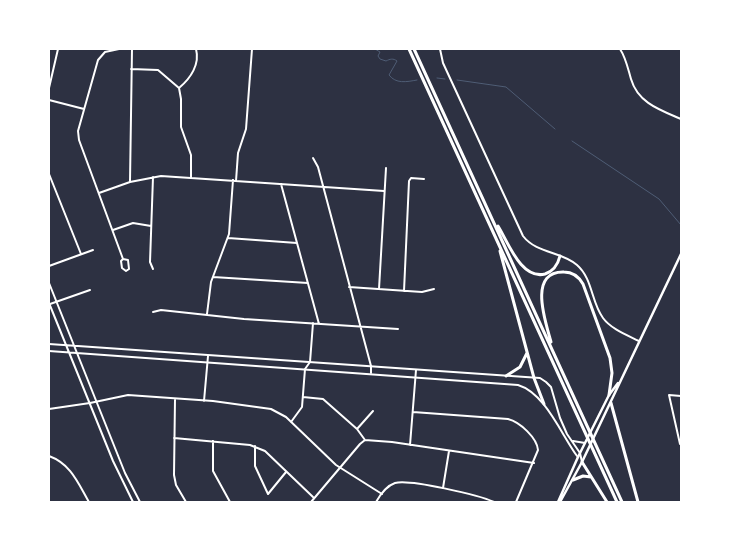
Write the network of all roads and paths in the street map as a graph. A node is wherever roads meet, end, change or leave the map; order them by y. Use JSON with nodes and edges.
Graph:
{"nodes":[{"id":1,"x":58,"y":49,"type":"edge"},
{"id":2,"x":119,"y":49,"type":"edge"},
{"id":3,"x":132,"y":49,"type":"edge"},
{"id":4,"x":196,"y":49,"type":"edge"},
{"id":5,"x":252,"y":49,"type":"edge"},
{"id":6,"x":409,"y":49,"type":"edge"},
{"id":7,"x":414,"y":49,"type":"edge"},
{"id":8,"x":440,"y":49,"type":"edge"},
{"id":9,"x":620,"y":49,"type":"edge"},
{"id":10,"x":132,"y":69,"type":"junction"},
{"id":11,"x":49,"y":88,"type":"edge"},
{"id":12,"x":179,"y":88,"type":"junction"},
{"id":13,"x":49,"y":100,"type":"edge"},
{"id":14,"x":84,"y":109,"type":"junction"},
{"id":15,"x":681,"y":119,"type":"edge"},
{"id":16,"x":313,"y":158,"type":"dead end"},
{"id":17,"x":386,"y":168,"type":"dead end"},
{"id":18,"x":49,"y":174,"type":"edge"},
{"id":19,"x":153,"y":177,"type":"junction"},
{"id":20,"x":191,"y":178,"type":"junction"},
{"id":21,"x":424,"y":179,"type":"dead end"},
{"id":22,"x":235,"y":181,"type":"junction"},
{"id":23,"x":130,"y":182,"type":"junction"},
{"id":24,"x":281,"y":184,"type":"junction"},
{"id":25,"x":323,"y":187,"type":"junction"},
{"id":26,"x":384,"y":191,"type":"junction"},
{"id":27,"x":99,"y":193,"type":"junction"},
{"id":28,"x":489,"y":212,"type":"junction"},
{"id":29,"x":152,"y":226,"type":"junction"},
{"id":30,"x":113,"y":230,"type":"junction"},
{"id":31,"x":228,"y":238,"type":"junction"},
{"id":32,"x":497,"y":241,"type":"junction"},
{"id":33,"x":297,"y":243,"type":"junction"},
{"id":34,"x":93,"y":250,"type":"dead end"},
{"id":35,"x":81,"y":254,"type":"junction"},
{"id":36,"x":681,"y":254,"type":"edge"},
{"id":37,"x":560,"y":256,"type":"junction"},
{"id":38,"x":124,"y":259,"type":"junction"},
{"id":39,"x":49,"y":266,"type":"edge"},
{"id":40,"x":153,"y":269,"type":"dead end"},
{"id":41,"x":213,"y":277,"type":"junction"},
{"id":42,"x":49,"y":283,"type":"edge"},
{"id":43,"x":308,"y":283,"type":"junction"},
{"id":44,"x":349,"y":286,"type":"junction"},
{"id":45,"x":379,"y":289,"type":"junction"},
{"id":46,"x":434,"y":289,"type":"dead end"},
{"id":47,"x":90,"y":290,"type":"dead end"},
{"id":48,"x":404,"y":291,"type":"junction"},
{"id":49,"x":56,"y":302,"type":"junction"},
{"id":50,"x":49,"y":303,"type":"edge"},
{"id":51,"x":153,"y":312,"type":"dead end"},
{"id":52,"x":207,"y":315,"type":"junction"},
{"id":53,"x":313,"y":323,"type":"junction"},
{"id":54,"x":319,"y":324,"type":"junction"},
{"id":55,"x":360,"y":327,"type":"junction"},
{"id":56,"x":398,"y":330,"type":"dead end"},
{"id":57,"x":639,"y":341,"type":"junction"},
{"id":58,"x":49,"y":344,"type":"edge"},
{"id":59,"x":65,"y":345,"type":"junction"},
{"id":60,"x":72,"y":345,"type":"junction"},
{"id":61,"x":49,"y":351,"type":"edge"},
{"id":62,"x":68,"y":352,"type":"junction"},
{"id":63,"x":554,"y":352,"type":"junction"},
{"id":64,"x":76,"y":353,"type":"junction"},
{"id":65,"x":527,"y":353,"type":"junction"},
{"id":66,"x":208,"y":354,"type":"junction"},
{"id":67,"x":207,"y":362,"type":"junction"},
{"id":68,"x":310,"y":362,"type":"junction"},
{"id":69,"x":348,"y":364,"type":"junction"},
{"id":70,"x":371,"y":366,"type":"junction"},
{"id":71,"x":305,"y":369,"type":"junction"},
{"id":72,"x":416,"y":370,"type":"junction"},
{"id":73,"x":348,"y":372,"type":"junction"},
{"id":74,"x":371,"y":373,"type":"junction"},
{"id":75,"x":506,"y":376,"type":"junction"},
{"id":76,"x":416,"y":377,"type":"junction"},
{"id":77,"x":534,"y":378,"type":"junction"},
{"id":78,"x":619,"y":382,"type":"junction"},
{"id":79,"x":609,"y":395,"type":"junction"},
{"id":80,"x":681,"y":396,"type":"edge"},
{"id":81,"x":303,"y":397,"type":"junction"},
{"id":82,"x":175,"y":398,"type":"junction"},
{"id":83,"x":204,"y":401,"type":"junction"},
{"id":84,"x":96,"y":402,"type":"junction"},
{"id":85,"x":90,"y":403,"type":"junction"},
{"id":86,"x":611,"y":403,"type":"junction"},
{"id":87,"x":544,"y":404,"type":"junction"},
{"id":88,"x":49,"y":409,"type":"edge"},
{"id":89,"x":373,"y":411,"type":"dead end"},
{"id":90,"x":413,"y":412,"type":"junction"},
{"id":91,"x":291,"y":422,"type":"junction"},
{"id":92,"x":357,"y":429,"type":"junction"},
{"id":93,"x":174,"y":438,"type":"junction"},
{"id":94,"x":366,"y":440,"type":"junction"},
{"id":95,"x":213,"y":441,"type":"junction"},
{"id":96,"x":572,"y":441,"type":"junction"},
{"id":97,"x":585,"y":443,"type":"junction"},
{"id":98,"x":680,"y":444,"type":"dead end"},
{"id":99,"x":410,"y":445,"type":"junction"},
{"id":100,"x":255,"y":446,"type":"junction"},
{"id":101,"x":449,"y":450,"type":"junction"},
{"id":102,"x":579,"y":455,"type":"junction"},
{"id":103,"x":49,"y":456,"type":"edge"},
{"id":104,"x":582,"y":462,"type":"junction"},
{"id":105,"x":534,"y":463,"type":"junction"},
{"id":106,"x":340,"y":467,"type":"junction"},
{"id":107,"x":286,"y":472,"type":"junction"},
{"id":108,"x":591,"y":478,"type":"junction"},
{"id":109,"x":573,"y":480,"type":"junction"},
{"id":110,"x":443,"y":488,"type":"junction"},
{"id":111,"x":134,"y":492,"type":"junction"},
{"id":112,"x":129,"y":494,"type":"junction"},
{"id":113,"x":382,"y":494,"type":"junction"},
{"id":114,"x":314,"y":498,"type":"junction"},
{"id":115,"x":89,"y":502,"type":"edge"},
{"id":116,"x":133,"y":502,"type":"edge"},
{"id":117,"x":140,"y":502,"type":"edge"},
{"id":118,"x":186,"y":502,"type":"edge"},
{"id":119,"x":230,"y":502,"type":"edge"},
{"id":120,"x":310,"y":502,"type":"edge"},
{"id":121,"x":376,"y":502,"type":"edge"},
{"id":122,"x":494,"y":502,"type":"edge"},
{"id":123,"x":516,"y":502,"type":"edge"},
{"id":124,"x":559,"y":502,"type":"edge"},
{"id":125,"x":607,"y":502,"type":"edge"},
{"id":126,"x":617,"y":502,"type":"edge"},
{"id":127,"x":622,"y":502,"type":"edge"},
{"id":128,"x":638,"y":502,"type":"edge"}],
"edges":[{"from":1,"to":11,"type":"street"},
{"from":2,"to":14,"type":"street"},
{"from":3,"to":10,"type":"street"},
{"from":4,"to":12,"type":"street"},
{"from":5,"to":22,"type":"street"},
{"from":6,"to":32,"type":"highway"},
{"from":7,"to":28,"type":"highway"},
{"from":8,"to":37,"type":"street"},
{"from":9,"to":15,"type":"street"},
{"from":10,"to":12,"type":"street"},
{"from":10,"to":23,"type":"street"},
{"from":12,"to":20,"type":"street"},
{"from":13,"to":14,"type":"street"},
{"from":14,"to":27,"type":"street"},
{"from":16,"to":25,"type":"street"},
{"from":17,"to":26,"type":"street"},
{"from":18,"to":35,"type":"street"},
{"from":19,"to":20,"type":"street"},
{"from":19,"to":23,"type":"street"},
{"from":19,"to":29,"type":"street"},
{"from":20,"to":22,"type":"street"},
{"from":21,"to":48,"type":"street"},
{"from":22,"to":24,"type":"street"},
{"from":22,"to":31,"type":"street"},
{"from":23,"to":27,"type":"street"},
{"from":24,"to":25,"type":"street"},
{"from":24,"to":33,"type":"street"},
{"from":25,"to":26,"type":"street"},
{"from":25,"to":44,"type":"street"},
{"from":26,"to":45,"type":"street"},
{"from":27,"to":30,"type":"street"},
{"from":28,"to":37,"type":"highway"},
{"from":28,"to":63,"type":"highway"},
{"from":29,"to":30,"type":"street"},
{"from":29,"to":40,"type":"street"},
{"from":30,"to":38,"type":"street"},
{"from":31,"to":33,"type":"street"},
{"from":31,"to":41,"type":"street"},
{"from":32,"to":65,"type":"highway"},
{"from":32,"to":126,"type":"highway"},
{"from":33,"to":43,"type":"street"},
{"from":34,"to":35,"type":"street"},
{"from":35,"to":39,"type":"street"},
{"from":36,"to":57,"type":"main road"},
{"from":37,"to":57,"type":"street"},
{"from":38,"to":38,"type":"street"},
{"from":41,"to":43,"type":"street"},
{"from":41,"to":52,"type":"street"},
{"from":42,"to":49,"type":"street"},
{"from":43,"to":54,"type":"street"},
{"from":44,"to":45,"type":"street"},
{"from":44,"to":55,"type":"street"},
{"from":45,"to":48,"type":"street"},
{"from":46,"to":48,"type":"street"},
{"from":47,"to":49,"type":"street"},
{"from":49,"to":50,"type":"street"},
{"from":49,"to":60,"type":"street"},
{"from":50,"to":59,"type":"street"},
{"from":51,"to":52,"type":"street"},
{"from":52,"to":53,"type":"street"},
{"from":53,"to":54,"type":"street"},
{"from":53,"to":68,"type":"street"},
{"from":54,"to":55,"type":"street"},
{"from":55,"to":56,"type":"street"},
{"from":55,"to":70,"type":"street"},
{"from":57,"to":78,"type":"main road"},
{"from":58,"to":59,"type":"street"},
{"from":59,"to":60,"type":"street"},
{"from":59,"to":62,"type":"street"},
{"from":60,"to":64,"type":"street"},
{"from":60,"to":66,"type":"street"},
{"from":61,"to":62,"type":"street"},
{"from":62,"to":64,"type":"street"},
{"from":62,"to":85,"type":"street"},
{"from":63,"to":79,"type":"highway"},
{"from":63,"to":127,"type":"highway"},
{"from":64,"to":67,"type":"street"},
{"from":64,"to":84,"type":"street"},
{"from":65,"to":75,"type":"highway"},
{"from":65,"to":77,"type":"highway"},
{"from":66,"to":67,"type":"street"},
{"from":66,"to":68,"type":"street"},
{"from":67,"to":71,"type":"street"},
{"from":67,"to":83,"type":"street"},
{"from":68,"to":69,"type":"street"},
{"from":68,"to":71,"type":"street"},
{"from":69,"to":70,"type":"street"},
{"from":69,"to":73,"type":"street"},
{"from":70,"to":72,"type":"street"},
{"from":70,"to":74,"type":"street"},
{"from":71,"to":73,"type":"street"},
{"from":71,"to":81,"type":"street"},
{"from":72,"to":75,"type":"street"},
{"from":72,"to":76,"type":"street"},
{"from":73,"to":74,"type":"street"},
{"from":74,"to":76,"type":"street"},
{"from":75,"to":77,"type":"street"},
{"from":76,"to":87,"type":"street"},
{"from":76,"to":90,"type":"street"},
{"from":77,"to":87,"type":"highway"},
{"from":77,"to":96,"type":"street"},
{"from":78,"to":79,"type":"main road"},
{"from":78,"to":86,"type":"main road"},
{"from":79,"to":97,"type":"main road"},
{"from":80,"to":98,"type":"street"},
{"from":81,"to":91,"type":"street"},
{"from":81,"to":92,"type":"street"},
{"from":82,"to":83,"type":"street"},
{"from":82,"to":84,"type":"street"},
{"from":82,"to":93,"type":"street"},
{"from":83,"to":91,"type":"street"},
{"from":84,"to":85,"type":"street"},
{"from":84,"to":111,"type":"street"},
{"from":85,"to":88,"type":"street"},
{"from":85,"to":112,"type":"street"},
{"from":86,"to":104,"type":"main road"},
{"from":86,"to":128,"type":"highway"},
{"from":87,"to":102,"type":"street"},
{"from":89,"to":92,"type":"street"},
{"from":90,"to":99,"type":"street"},
{"from":90,"to":105,"type":"street"},
{"from":91,"to":106,"type":"street"},
{"from":92,"to":94,"type":"street"},
{"from":93,"to":95,"type":"street"},
{"from":93,"to":118,"type":"street"},
{"from":94,"to":99,"type":"street"},
{"from":94,"to":106,"type":"street"},
{"from":95,"to":100,"type":"street"},
{"from":95,"to":119,"type":"street"},
{"from":96,"to":97,"type":"street"},
{"from":96,"to":102,"type":"street"},
{"from":97,"to":102,"type":"main road"},
{"from":99,"to":101,"type":"street"},
{"from":100,"to":107,"type":"street"},
{"from":100,"to":107,"type":"street"},
{"from":101,"to":105,"type":"street"},
{"from":101,"to":110,"type":"street"},
{"from":102,"to":104,"type":"street"},
{"from":102,"to":124,"type":"main road"},
{"from":103,"to":115,"type":"street"},
{"from":104,"to":108,"type":"highway"},
{"from":104,"to":109,"type":"main road"},
{"from":105,"to":123,"type":"street"},
{"from":106,"to":113,"type":"street"},
{"from":106,"to":114,"type":"street"},
{"from":107,"to":114,"type":"street"},
{"from":108,"to":109,"type":"highway"},
{"from":108,"to":125,"type":"highway"},
{"from":109,"to":124,"type":"main road"},
{"from":110,"to":113,"type":"street"},
{"from":110,"to":122,"type":"street"},
{"from":111,"to":112,"type":"street"},
{"from":111,"to":117,"type":"street"},
{"from":112,"to":116,"type":"street"},
{"from":113,"to":121,"type":"street"},
{"from":114,"to":120,"type":"street"}]}
